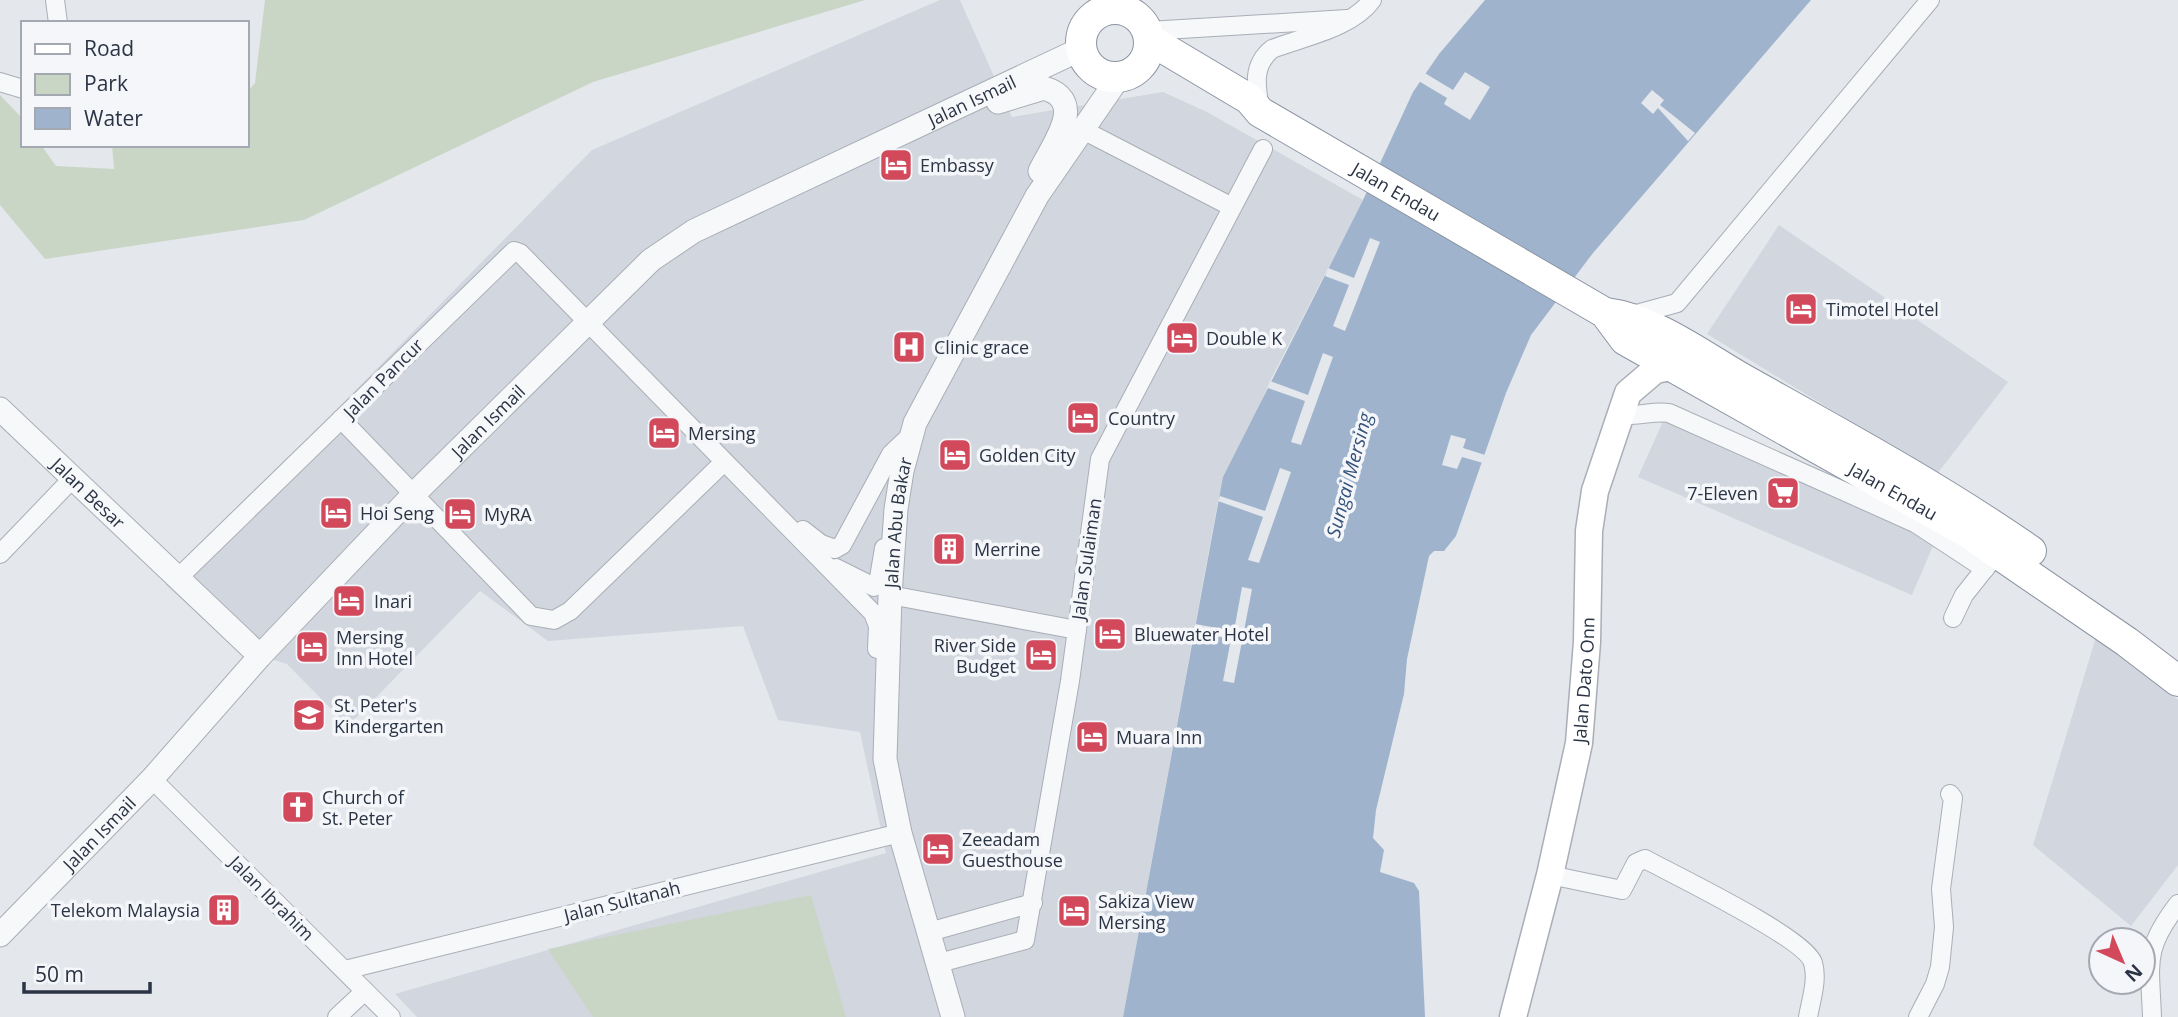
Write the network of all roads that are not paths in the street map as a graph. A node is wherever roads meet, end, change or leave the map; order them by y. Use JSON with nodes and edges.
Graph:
{"nodes":[{"id":1,"x":55,"y":0,"type":"edge"},
{"id":2,"x":1372,"y":0,"type":"edge"},
{"id":3,"x":1930,"y":0,"type":"edge"},
{"id":4,"x":1131,"y":16,"type":"edge"},
{"id":5,"x":1348,"y":19,"type":"junction"},
{"id":6,"x":58,"y":21,"type":"edge"},
{"id":7,"x":1081,"y":49,"type":"junction"},
{"id":8,"x":1125,"y":76,"type":"junction"},
{"id":9,"x":0,"y":82,"type":"edge"},
{"id":10,"x":21,"y":88,"type":"edge"},
{"id":11,"x":1260,"y":113,"type":"junction"},
{"id":12,"x":909,"y":130,"type":"junction"},
{"id":13,"x":1083,"y":130,"type":"junction"},
{"id":14,"x":1263,"y":149,"type":"dead end"},
{"id":15,"x":1037,"y":196,"type":"junction"},
{"id":16,"x":1232,"y":207,"type":"junction"},
{"id":17,"x":1677,"y":303,"type":"junction"},
{"id":18,"x":587,"y":320,"type":"junction"},
{"id":19,"x":1620,"y":323,"type":"junction"},
{"id":20,"x":1677,"y":356,"type":"junction"},
{"id":21,"x":1624,"y":404,"type":"junction"},
{"id":22,"x":0,"y":409,"type":"edge"},
{"id":23,"x":341,"y":419,"type":"junction"},
{"id":24,"x":910,"y":436,"type":"junction"},
{"id":25,"x":724,"y":462,"type":"junction"},
{"id":26,"x":74,"y":478,"type":"junction"},
{"id":27,"x":413,"y":495,"type":"junction"},
{"id":28,"x":896,"y":509,"type":"junction"},
{"id":29,"x":1919,"y":515,"type":"junction"},
{"id":30,"x":777,"y":516,"type":"junction"},
{"id":31,"x":0,"y":554,"type":"edge"},
{"id":32,"x":1991,"y":561,"type":"junction"},
{"id":33,"x":825,"y":566,"type":"junction"},
{"id":34,"x":179,"y":577,"type":"junction"},
{"id":35,"x":891,"y":595,"type":"junction"},
{"id":36,"x":1953,"y":618,"type":"dead end"},
{"id":37,"x":1077,"y":630,"type":"junction"},
{"id":38,"x":260,"y":656,"type":"junction"},
{"id":39,"x":2178,"y":657,"type":"edge"},
{"id":40,"x":2178,"y":681,"type":"edge"},
{"id":41,"x":885,"y":759,"type":"junction"},
{"id":42,"x":152,"y":779,"type":"junction"},
{"id":43,"x":1950,"y":794,"type":"dead end"},
{"id":44,"x":900,"y":833,"type":"junction"},
{"id":45,"x":1550,"y":875,"type":"junction"},
{"id":46,"x":1033,"y":904,"type":"junction"},
{"id":47,"x":2178,"y":904,"type":"edge"},
{"id":48,"x":929,"y":932,"type":"junction"},
{"id":49,"x":0,"y":935,"type":"edge"},
{"id":50,"x":939,"y":962,"type":"junction"},
{"id":51,"x":345,"y":970,"type":"junction"},
{"id":52,"x":365,"y":991,"type":"junction"},
{"id":53,"x":337,"y":1017,"type":"edge"},
{"id":54,"x":391,"y":1017,"type":"edge"},
{"id":55,"x":953,"y":1017,"type":"edge"},
{"id":56,"x":1513,"y":1017,"type":"edge"},
{"id":57,"x":1808,"y":1017,"type":"edge"},
{"id":58,"x":1917,"y":1017,"type":"edge"},
{"id":59,"x":2152,"y":1017,"type":"edge"}],
"edges":[{"from":1,"to":6,"type":"street"},
{"from":2,"to":5,"type":"street"},
{"from":3,"to":17,"type":"street"},
{"from":4,"to":5,"type":"street"},
{"from":4,"to":7,"type":"highway"},
{"from":4,"to":8,"type":"highway"},
{"from":4,"to":11,"type":"highway","name":"Jalan Endau"},
{"from":5,"to":11,"type":"street"},
{"from":7,"to":8,"type":"highway"},
{"from":7,"to":12,"type":"street","name":"Jalan Ismail"},
{"from":8,"to":11,"type":"highway","name":"Jalan Endau"},
{"from":8,"to":13,"type":"street","name":"Jalan Abu Bakar"},
{"from":9,"to":10,"type":"street"},
{"from":11,"to":19,"type":"highway","name":"Jalan Endau"},
{"from":12,"to":15,"type":"street"},
{"from":12,"to":18,"type":"street","name":"Jalan Ismail"},
{"from":13,"to":15,"type":"street","name":"Jalan Abu Bakar"},
{"from":13,"to":16,"type":"street"},
{"from":14,"to":16,"type":"street","name":"Jalan Sulaiman"},
{"from":15,"to":24,"type":"street","name":"Jalan Abu Bakar"},
{"from":16,"to":37,"type":"street","name":"Jalan Sulaiman"},
{"from":17,"to":19,"type":"street"},
{"from":17,"to":20,"type":"street"},
{"from":18,"to":23,"type":"street","name":"Jalan Pancur"},
{"from":18,"to":25,"type":"street"},
{"from":18,"to":27,"type":"street","name":"Jalan Ismail"},
{"from":19,"to":20,"type":"highway","name":"Jalan Endau"},
{"from":19,"to":21,"type":"main road"},
{"from":20,"to":21,"type":"main road"},
{"from":20,"to":29,"type":"highway","name":"Jalan Endau"},
{"from":20,"to":39,"type":"highway","name":"Jalan Endau"},
{"from":21,"to":29,"type":"street"},
{"from":21,"to":45,"type":"main road","name":"Jalan Dato Onn"},
{"from":22,"to":26,"type":"street","name":"Jalan Besar"},
{"from":23,"to":27,"type":"street"},
{"from":23,"to":34,"type":"street","name":"Jalan Pancur"},
{"from":24,"to":28,"type":"street","name":"Jalan Abu Bakar"},
{"from":24,"to":30,"type":"street"},
{"from":25,"to":27,"type":"street"},
{"from":25,"to":30,"type":"street"},
{"from":26,"to":31,"type":"street"},
{"from":26,"to":34,"type":"street","name":"Jalan Besar"},
{"from":27,"to":38,"type":"street","name":"Jalan Ismail"},
{"from":28,"to":33,"type":"street"},
{"from":28,"to":35,"type":"street","name":"Jalan Abu Bakar"},
{"from":29,"to":32,"type":"highway","name":"Jalan Endau"},
{"from":30,"to":33,"type":"street"},
{"from":32,"to":36,"type":"street"},
{"from":32,"to":40,"type":"highway","name":"Jalan Endau"},
{"from":33,"to":41,"type":"street"},
{"from":34,"to":38,"type":"street","name":"Jalan Besar"},
{"from":35,"to":37,"type":"street"},
{"from":35,"to":41,"type":"street","name":"Jalan Abu Bakar"},
{"from":37,"to":46,"type":"street","name":"Jalan Sulaiman"},
{"from":38,"to":42,"type":"street","name":"Jalan Ismail"},
{"from":41,"to":44,"type":"street","name":"Jalan Abu Bakar"},
{"from":42,"to":49,"type":"street","name":"Jalan Ismail"},
{"from":42,"to":51,"type":"street","name":"Jalan Ibrahim"},
{"from":43,"to":58,"type":"street"},
{"from":44,"to":48,"type":"street","name":"Jalan Abu Bakar"},
{"from":44,"to":51,"type":"street","name":"Jalan Sultanah"},
{"from":45,"to":56,"type":"main road","name":"Jalan Dato Onn"},
{"from":45,"to":57,"type":"street"},
{"from":46,"to":48,"type":"street"},
{"from":46,"to":50,"type":"street","name":"Jalan Sulaiman"},
{"from":47,"to":59,"type":"street"},
{"from":48,"to":50,"type":"street","name":"Jalan Abu Bakar"},
{"from":50,"to":55,"type":"street","name":"Jalan Abu Bakar"},
{"from":51,"to":52,"type":"street","name":"Jalan Ibrahim"},
{"from":52,"to":53,"type":"street"},
{"from":52,"to":54,"type":"street","name":"Jalan Ibrahim"}]}
